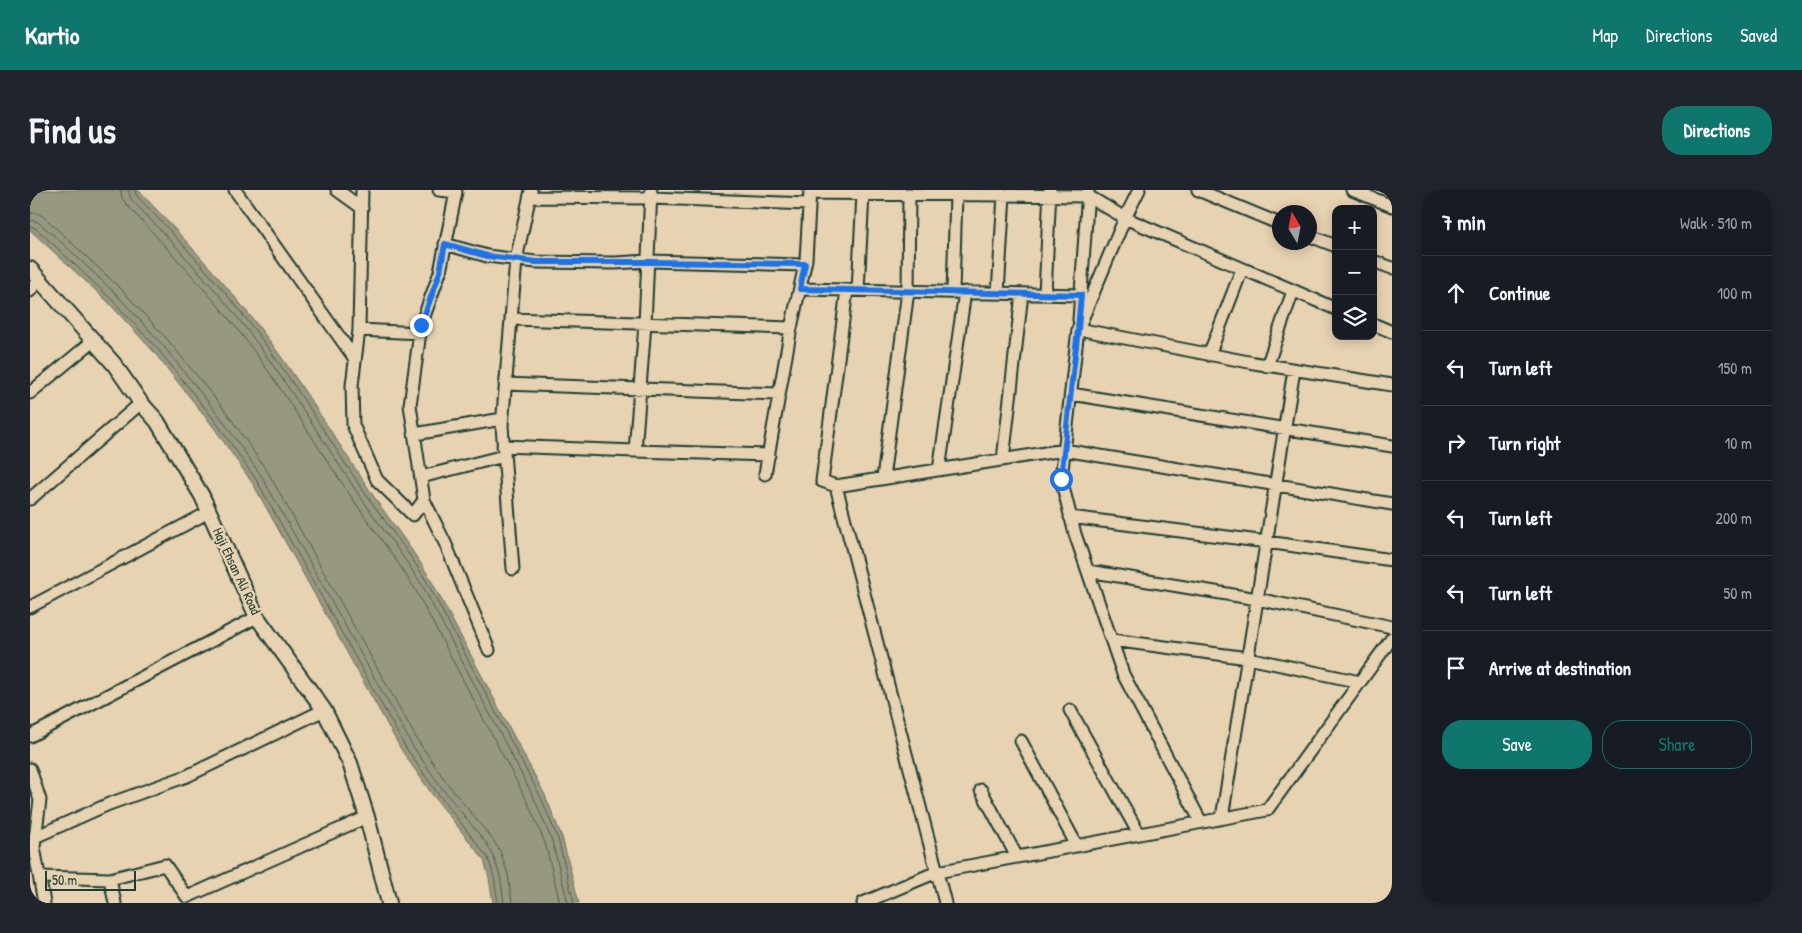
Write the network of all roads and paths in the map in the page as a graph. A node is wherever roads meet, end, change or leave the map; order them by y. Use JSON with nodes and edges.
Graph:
{"nodes":[{"id":1,"x":235,"y":190,"type":"edge"},
{"id":2,"x":337,"y":190,"type":"edge"},
{"id":3,"x":362,"y":190,"type":"edge"},
{"id":4,"x":439,"y":190,"type":"edge"},
{"id":5,"x":1139,"y":190,"type":"edge"},
{"id":6,"x":1198,"y":190,"type":"edge"},
{"id":7,"x":1352,"y":190,"type":"edge"},
{"id":8,"x":1050,"y":193,"type":"edge"},
{"id":9,"x":1088,"y":193,"type":"edge"},
{"id":10,"x":530,"y":194,"type":"edge"},
{"id":11,"x":651,"y":194,"type":"edge"},
{"id":12,"x":863,"y":194,"type":"junction"},
{"id":13,"x":909,"y":194,"type":"junction"},
{"id":14,"x":956,"y":195,"type":"junction"},
{"id":15,"x":1004,"y":195,"type":"junction"},
{"id":16,"x":810,"y":196,"type":"edge"},
{"id":17,"x":1392,"y":206,"type":"edge"},
{"id":18,"x":362,"y":208,"type":"junction"},
{"id":19,"x":1125,"y":218,"type":"junction"},
{"id":20,"x":1272,"y":221,"type":"edge"},
{"id":21,"x":1317,"y":239,"type":"edge"},
{"id":22,"x":445,"y":244,"type":"junction"},
{"id":23,"x":1332,"y":244,"type":"edge"},
{"id":24,"x":516,"y":260,"type":"junction"},
{"id":25,"x":648,"y":262,"type":"junction"},
{"id":26,"x":1377,"y":262,"type":"edge"},
{"id":27,"x":805,"y":264,"type":"junction"},
{"id":28,"x":1392,"y":268,"type":"edge"},
{"id":29,"x":1242,"y":269,"type":"junction"},
{"id":30,"x":35,"y":274,"type":"edge"},
{"id":31,"x":800,"y":289,"type":"junction"},
{"id":32,"x":853,"y":290,"type":"junction"},
{"id":33,"x":908,"y":291,"type":"junction"},
{"id":34,"x":1293,"y":291,"type":"junction"},
{"id":35,"x":30,"y":292,"type":"edge"},
{"id":36,"x":953,"y":292,"type":"junction"},
{"id":37,"x":965,"y":292,"type":"junction"},
{"id":38,"x":998,"y":293,"type":"junction"},
{"id":39,"x":1022,"y":294,"type":"junction"},
{"id":40,"x":1046,"y":294,"type":"junction"},
{"id":41,"x":1081,"y":295,"type":"junction"},
{"id":42,"x":1332,"y":307,"type":"edge"},
{"id":43,"x":511,"y":319,"type":"junction"},
{"id":44,"x":645,"y":324,"type":"junction"},
{"id":45,"x":1377,"y":326,"type":"edge"},
{"id":46,"x":791,"y":328,"type":"junction"},
{"id":47,"x":1078,"y":329,"type":"junction"},
{"id":48,"x":358,"y":330,"type":"junction"},
{"id":49,"x":1392,"y":332,"type":"edge"},
{"id":50,"x":420,"y":333,"type":"junction"},
{"id":51,"x":93,"y":341,"type":"junction"},
{"id":52,"x":1209,"y":355,"type":"junction"},
{"id":53,"x":355,"y":359,"type":"junction"},
{"id":54,"x":1267,"y":366,"type":"junction"},
{"id":55,"x":1294,"y":370,"type":"junction"},
{"id":56,"x":506,"y":384,"type":"junction"},
{"id":57,"x":1392,"y":385,"type":"edge"},
{"id":58,"x":640,"y":389,"type":"junction"},
{"id":59,"x":30,"y":393,"type":"edge"},
{"id":60,"x":780,"y":394,"type":"junction"},
{"id":61,"x":1071,"y":394,"type":"junction"},
{"id":62,"x":141,"y":403,"type":"junction"},
{"id":63,"x":502,"y":419,"type":"junction"},
{"id":64,"x":1284,"y":429,"type":"junction"},
{"id":65,"x":415,"y":434,"type":"junction"},
{"id":66,"x":1392,"y":446,"type":"edge"},
{"id":67,"x":1064,"y":450,"type":"junction"},
{"id":68,"x":504,"y":451,"type":"junction"},
{"id":69,"x":635,"y":451,"type":"junction"},
{"id":70,"x":769,"y":454,"type":"junction"},
{"id":71,"x":1003,"y":460,"type":"junction"},
{"id":72,"x":939,"y":470,"type":"junction"},
{"id":73,"x":765,"y":474,"type":"dead end"},
{"id":74,"x":421,"y":477,"type":"junction"},
{"id":75,"x":882,"y":478,"type":"junction"},
{"id":76,"x":1276,"y":485,"type":"junction"},
{"id":77,"x":836,"y":486,"type":"junction"},
{"id":78,"x":30,"y":499,"type":"edge"},
{"id":79,"x":424,"y":500,"type":"junction"},
{"id":80,"x":1392,"y":504,"type":"edge"},
{"id":81,"x":209,"y":512,"type":"junction"},
{"id":82,"x":1070,"y":517,"type":"junction"},
{"id":83,"x":1267,"y":542,"type":"junction"},
{"id":84,"x":1392,"y":560,"type":"edge"},
{"id":85,"x":513,"y":569,"type":"dead end"},
{"id":86,"x":1088,"y":571,"type":"junction"},
{"id":87,"x":1258,"y":599,"type":"junction"},
{"id":88,"x":30,"y":607,"type":"edge"},
{"id":89,"x":257,"y":617,"type":"junction"},
{"id":90,"x":1392,"y":627,"type":"edge"},
{"id":91,"x":1392,"y":638,"type":"edge"},
{"id":92,"x":1112,"y":640,"type":"junction"},
{"id":93,"x":489,"y":650,"type":"dead end"},
{"id":94,"x":1248,"y":658,"type":"junction"},
{"id":95,"x":1360,"y":682,"type":"junction"},
{"id":96,"x":324,"y":710,"type":"junction"},
{"id":97,"x":1070,"y":710,"type":"dead end"},
{"id":98,"x":30,"y":736,"type":"edge"},
{"id":99,"x":1022,"y":741,"type":"dead end"},
{"id":100,"x":30,"y":769,"type":"edge"},
{"id":101,"x":981,"y":790,"type":"dead end"},
{"id":102,"x":367,"y":817,"type":"junction"},
{"id":103,"x":1222,"y":818,"type":"junction"},
{"id":104,"x":1201,"y":822,"type":"junction"},
{"id":105,"x":1139,"y":834,"type":"junction"},
{"id":106,"x":35,"y":837,"type":"junction"},
{"id":107,"x":1077,"y":846,"type":"junction"},
{"id":108,"x":1018,"y":857,"type":"junction"},
{"id":109,"x":937,"y":872,"type":"junction"},
{"id":110,"x":40,"y":877,"type":"junction"},
{"id":111,"x":110,"y":879,"type":"junction"},
{"id":112,"x":886,"y":899,"type":"edge"},
{"id":113,"x":188,"y":900,"type":"edge"},
{"id":114,"x":44,"y":903,"type":"edge"},
{"id":115,"x":115,"y":903,"type":"edge"},
{"id":116,"x":389,"y":903,"type":"edge"},
{"id":117,"x":863,"y":903,"type":"edge"},
{"id":118,"x":945,"y":903,"type":"edge"}],
"edges":[{"from":1,"to":53,"type":"street"},
{"from":2,"to":18,"type":"street"},
{"from":3,"to":18,"type":"street"},
{"from":4,"to":22,"type":"street"},
{"from":5,"to":19,"type":"street"},
{"from":6,"to":20,"type":"street"},
{"from":7,"to":17,"type":"street"},
{"from":8,"to":9,"type":"street"},
{"from":8,"to":15,"type":"street"},
{"from":8,"to":40,"type":"street"},
{"from":9,"to":19,"type":"street"},
{"from":9,"to":41,"type":"street"},
{"from":10,"to":11,"type":"street"},
{"from":10,"to":24,"type":"street"},
{"from":11,"to":16,"type":"street"},
{"from":11,"to":25,"type":"street"},
{"from":12,"to":13,"type":"street"},
{"from":12,"to":16,"type":"street"},
{"from":12,"to":32,"type":"street"},
{"from":13,"to":14,"type":"street"},
{"from":13,"to":33,"type":"street"},
{"from":14,"to":15,"type":"street"},
{"from":14,"to":36,"type":"street"},
{"from":15,"to":38,"type":"street"},
{"from":16,"to":27,"type":"street"},
{"from":18,"to":48,"type":"street"},
{"from":19,"to":29,"type":"street"},
{"from":19,"to":47,"type":"street"},
{"from":21,"to":23,"type":"street"},
{"from":22,"to":24,"type":"street"},
{"from":22,"to":50,"type":"street"},
{"from":24,"to":25,"type":"street"},
{"from":24,"to":43,"type":"street"},
{"from":25,"to":27,"type":"street"},
{"from":25,"to":44,"type":"street"},
{"from":26,"to":28,"type":"street"},
{"from":27,"to":31,"type":"street"},
{"from":29,"to":34,"type":"street"},
{"from":29,"to":52,"type":"street"},
{"from":30,"to":35,"type":"street"},
{"from":30,"to":51,"type":"street","name":"Haji Ehsan Ali Road"},
{"from":31,"to":32,"type":"street"},
{"from":31,"to":46,"type":"street"},
{"from":32,"to":33,"type":"street"},
{"from":32,"to":77,"type":"street"},
{"from":33,"to":36,"type":"street"},
{"from":33,"to":75,"type":"street"},
{"from":34,"to":42,"type":"street"},
{"from":34,"to":54,"type":"street"},
{"from":36,"to":37,"type":"street"},
{"from":37,"to":38,"type":"street"},
{"from":37,"to":72,"type":"street"},
{"from":38,"to":39,"type":"street"},
{"from":39,"to":40,"type":"street"},
{"from":39,"to":71,"type":"street"},
{"from":40,"to":41,"type":"street"},
{"from":41,"to":47,"type":"street"},
{"from":43,"to":44,"type":"street"},
{"from":43,"to":56,"type":"street"},
{"from":44,"to":46,"type":"street"},
{"from":44,"to":58,"type":"street"},
{"from":45,"to":49,"type":"street"},
{"from":46,"to":60,"type":"street"},
{"from":47,"to":52,"type":"street"},
{"from":47,"to":61,"type":"street"},
{"from":48,"to":50,"type":"street"},
{"from":48,"to":53,"type":"street"},
{"from":50,"to":65,"type":"street"},
{"from":51,"to":59,"type":"street"},
{"from":51,"to":62,"type":"street","name":"Haji Ehsan Ali Road"},
{"from":52,"to":54,"type":"street"},
{"from":53,"to":79,"type":"street"},
{"from":54,"to":55,"type":"street"},
{"from":55,"to":57,"type":"street"},
{"from":55,"to":64,"type":"street"},
{"from":56,"to":58,"type":"street"},
{"from":56,"to":63,"type":"street"},
{"from":58,"to":60,"type":"street"},
{"from":58,"to":69,"type":"street"},
{"from":60,"to":70,"type":"street"},
{"from":61,"to":64,"type":"street"},
{"from":61,"to":67,"type":"street"},
{"from":62,"to":78,"type":"street"},
{"from":62,"to":81,"type":"street","name":"Haji Ehsan Ali Road"},
{"from":63,"to":65,"type":"street"},
{"from":63,"to":68,"type":"street"},
{"from":64,"to":66,"type":"street"},
{"from":64,"to":76,"type":"street"},
{"from":65,"to":74,"type":"street"},
{"from":67,"to":71,"type":"street"},
{"from":67,"to":76,"type":"street"},
{"from":67,"to":82,"type":"street"},
{"from":68,"to":69,"type":"street"},
{"from":68,"to":74,"type":"street"},
{"from":68,"to":85,"type":"street"},
{"from":69,"to":70,"type":"street"},
{"from":70,"to":73,"type":"street"},
{"from":71,"to":72,"type":"street"},
{"from":72,"to":75,"type":"street"},
{"from":74,"to":79,"type":"street"},
{"from":75,"to":77,"type":"street"},
{"from":76,"to":80,"type":"street"},
{"from":76,"to":83,"type":"street"},
{"from":77,"to":109,"type":"street"},
{"from":79,"to":93,"type":"street"},
{"from":81,"to":88,"type":"street"},
{"from":81,"to":89,"type":"street","name":"Haji Ehsan Ali Road"},
{"from":82,"to":83,"type":"street"},
{"from":82,"to":86,"type":"street"},
{"from":83,"to":84,"type":"street"},
{"from":83,"to":87,"type":"street"},
{"from":86,"to":87,"type":"street"},
{"from":86,"to":92,"type":"street"},
{"from":87,"to":90,"type":"street"},
{"from":87,"to":94,"type":"street"},
{"from":89,"to":96,"type":"street","name":"Haji Ehsan Ali Road"},
{"from":89,"to":98,"type":"street"},
{"from":91,"to":95,"type":"street"},
{"from":92,"to":94,"type":"street"},
{"from":92,"to":104,"type":"street"},
{"from":94,"to":95,"type":"street"},
{"from":94,"to":103,"type":"street"},
{"from":95,"to":103,"type":"street"},
{"from":96,"to":102,"type":"street","name":"Haji Ehsan Ali Road"},
{"from":96,"to":106,"type":"street"},
{"from":97,"to":105,"type":"street"},
{"from":99,"to":107,"type":"street"},
{"from":100,"to":106,"type":"street"},
{"from":101,"to":108,"type":"street"},
{"from":102,"to":113,"type":"street"},
{"from":102,"to":116,"type":"street","name":"Haji Ehsan Ali Road"},
{"from":103,"to":104,"type":"street"},
{"from":104,"to":105,"type":"street"},
{"from":105,"to":107,"type":"street"},
{"from":106,"to":110,"type":"street"},
{"from":107,"to":108,"type":"street"},
{"from":108,"to":109,"type":"street"},
{"from":109,"to":112,"type":"street"},
{"from":109,"to":118,"type":"street"},
{"from":110,"to":111,"type":"street"},
{"from":110,"to":114,"type":"street"},
{"from":111,"to":113,"type":"street"},
{"from":111,"to":115,"type":"street"},
{"from":112,"to":117,"type":"street"}]}
